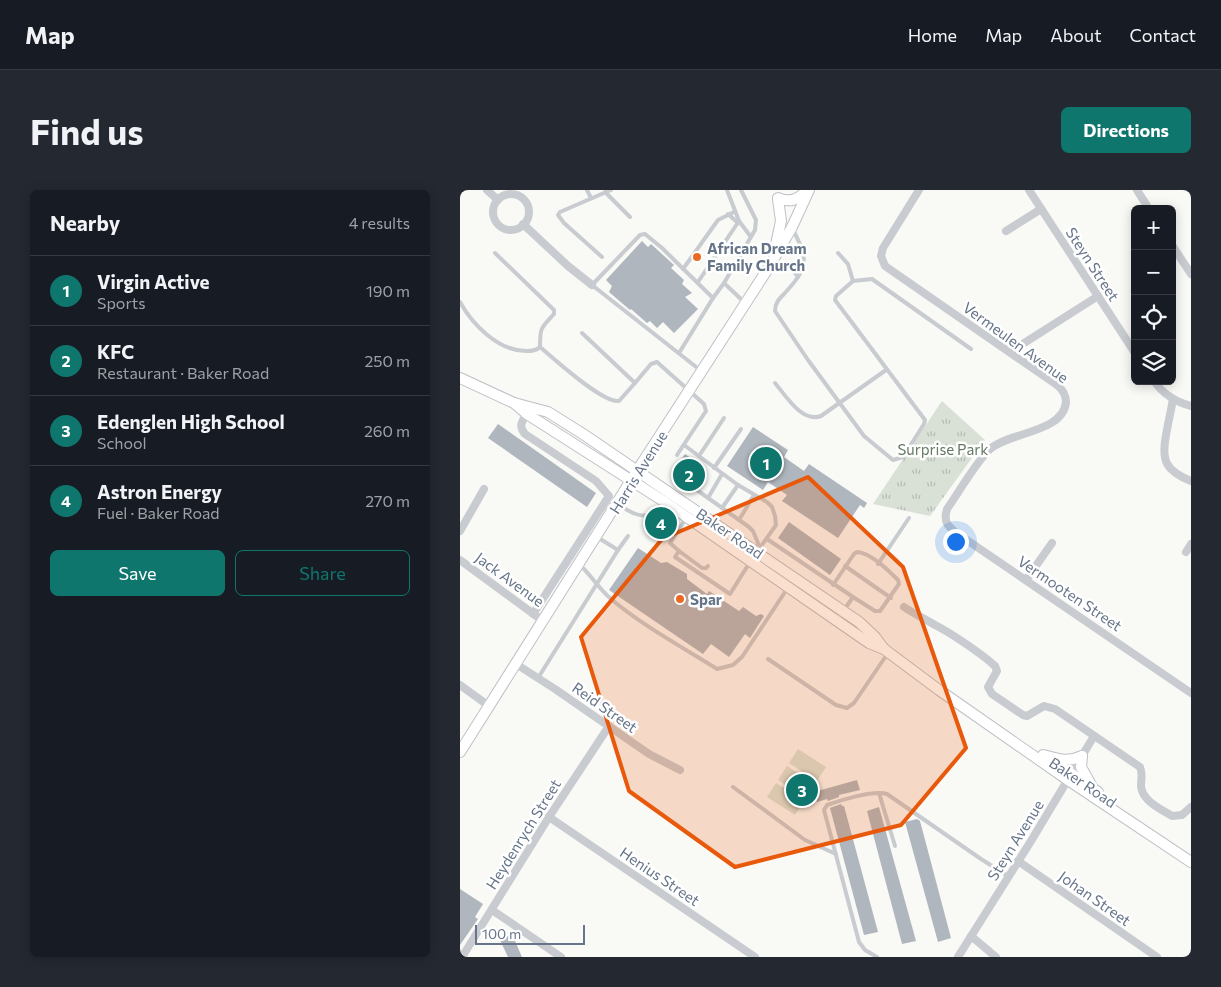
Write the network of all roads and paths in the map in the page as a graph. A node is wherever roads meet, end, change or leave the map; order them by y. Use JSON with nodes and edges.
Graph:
{"nodes":[{"id":1,"x":488,"y":190,"type":"edge"},
{"id":2,"x":587,"y":190,"type":"edge"},
{"id":3,"x":611,"y":190,"type":"edge"},
{"id":4,"x":726,"y":190,"type":"edge"},
{"id":5,"x":741,"y":190,"type":"edge"},
{"id":6,"x":808,"y":190,"type":"edge"},
{"id":7,"x":918,"y":190,"type":"edge"},
{"id":8,"x":1029,"y":190,"type":"edge"},
{"id":9,"x":1137,"y":190,"type":"edge"},
{"id":10,"x":605,"y":192,"type":"junction"},
{"id":11,"x":777,"y":195,"type":"edge"},
{"id":12,"x":591,"y":198,"type":"junction"},
{"id":13,"x":498,"y":200,"type":"junction"},
{"id":14,"x":1146,"y":205,"type":"edge"},
{"id":15,"x":1041,"y":209,"type":"junction"},
{"id":16,"x":734,"y":212,"type":"junction"},
{"id":17,"x":728,"y":214,"type":"junction"},
{"id":18,"x":630,"y":216,"type":"dead end"},
{"id":19,"x":738,"y":222,"type":"junction"},
{"id":20,"x":524,"y":224,"type":"junction"},
{"id":21,"x":792,"y":227,"type":"junction"},
{"id":22,"x":1006,"y":232,"type":"dead end"},
{"id":23,"x":751,"y":237,"type":"junction"},
{"id":24,"x":1175,"y":250,"type":"edge"},
{"id":25,"x":495,"y":253,"type":"dead end"},
{"id":26,"x":838,"y":253,"type":"dead end"},
{"id":27,"x":602,"y":257,"type":"dead end"},
{"id":28,"x":772,"y":262,"type":"junction"},
{"id":29,"x":684,"y":269,"type":"junction"},
{"id":30,"x":1191,"y":274,"type":"edge"},
{"id":31,"x":798,"y":277,"type":"junction"},
{"id":32,"x":853,"y":281,"type":"junction"},
{"id":33,"x":698,"y":282,"type":"junction"},
{"id":34,"x":724,"y":283,"type":"junction"},
{"id":35,"x":592,"y":285,"type":"junction"},
{"id":36,"x":1098,"y":296,"type":"junction"},
{"id":37,"x":713,"y":298,"type":"junction"},
{"id":38,"x":460,"y":302,"type":"edge"},
{"id":39,"x":745,"y":304,"type":"junction"},
{"id":40,"x":582,"y":333,"type":"dead end"},
{"id":41,"x":540,"y":347,"type":"junction"},
{"id":42,"x":1131,"y":347,"type":"edge"},
{"id":43,"x":971,"y":349,"type":"dead end"},
{"id":44,"x":1010,"y":352,"type":"junction"},
{"id":45,"x":679,"y":353,"type":"junction"},
{"id":46,"x":886,"y":370,"type":"junction"},
{"id":47,"x":702,"y":372,"type":"junction"},
{"id":48,"x":460,"y":378,"type":"edge"},
{"id":49,"x":635,"y":383,"type":"junction"},
{"id":50,"x":775,"y":383,"type":"dead end"},
{"id":51,"x":1158,"y":385,"type":"edge"},
{"id":52,"x":690,"y":392,"type":"junction"},
{"id":53,"x":1173,"y":399,"type":"junction"},
{"id":54,"x":514,"y":403,"type":"junction"},
{"id":55,"x":840,"y":403,"type":"junction"},
{"id":56,"x":1191,"y":406,"type":"edge"},
{"id":57,"x":527,"y":414,"type":"junction"},
{"id":58,"x":724,"y":418,"type":"dead end"},
{"id":59,"x":741,"y":429,"type":"dead end"},
{"id":60,"x":684,"y":445,"type":"junction"},
{"id":61,"x":677,"y":455,"type":"dead end"},
{"id":62,"x":699,"y":456,"type":"junction"},
{"id":63,"x":714,"y":468,"type":"junction"},
{"id":64,"x":638,"y":470,"type":"junction"},
{"id":65,"x":722,"y":474,"type":"junction"},
{"id":66,"x":632,"y":480,"type":"junction"},
{"id":67,"x":1191,"y":481,"type":"edge"},
{"id":68,"x":738,"y":485,"type":"junction"},
{"id":69,"x":694,"y":488,"type":"dead end"},
{"id":70,"x":484,"y":489,"type":"dead end"},
{"id":71,"x":754,"y":495,"type":"junction"},
{"id":72,"x":708,"y":498,"type":"junction"},
{"id":73,"x":665,"y":502,"type":"junction"},
{"id":74,"x":618,"y":504,"type":"junction"},
{"id":75,"x":722,"y":508,"type":"junction"},
{"id":76,"x":947,"y":509,"type":"joint"},
{"id":77,"x":687,"y":517,"type":"junction"},
{"id":78,"x":908,"y":518,"type":"dead end"},
{"id":79,"x":739,"y":520,"type":"junction"},
{"id":80,"x":460,"y":531,"type":"edge"},
{"id":81,"x":628,"y":536,"type":"dead end"},
{"id":82,"x":597,"y":537,"type":"junction"},
{"id":83,"x":767,"y":539,"type":"junction"},
{"id":84,"x":1052,"y":543,"type":"dead end"},
{"id":85,"x":1191,"y":544,"type":"edge"},
{"id":86,"x":618,"y":550,"type":"junction"},
{"id":87,"x":679,"y":551,"type":"junction"},
{"id":88,"x":1186,"y":552,"type":"dead end"},
{"id":89,"x":756,"y":554,"type":"junction"},
{"id":90,"x":460,"y":560,"type":"edge"},
{"id":91,"x":579,"y":564,"type":"junction"},
{"id":92,"x":878,"y":564,"type":"junction"},
{"id":93,"x":708,"y":566,"type":"dead end"},
{"id":94,"x":845,"y":566,"type":"junction"},
{"id":95,"x":1026,"y":580,"type":"junction"},
{"id":96,"x":598,"y":583,"type":"junction"},
{"id":97,"x":833,"y":585,"type":"junction"},
{"id":98,"x":789,"y":587,"type":"junction"},
{"id":99,"x":853,"y":597,"type":"junction"},
{"id":100,"x":891,"y":598,"type":"junction"},
{"id":101,"x":904,"y":607,"type":"dead end"},
{"id":102,"x":843,"y":611,"type":"junction"},
{"id":103,"x":533,"y":614,"type":"junction"},
{"id":104,"x":837,"y":620,"type":"junction"},
{"id":105,"x":544,"y":621,"type":"junction"},
{"id":106,"x":886,"y":651,"type":"junction"},
{"id":107,"x":768,"y":659,"type":"dead end"},
{"id":108,"x":516,"y":664,"type":"junction"},
{"id":109,"x":538,"y":678,"type":"junction"},
{"id":110,"x":460,"y":685,"type":"edge"},
{"id":111,"x":1191,"y":693,"type":"edge"},
{"id":112,"x":489,"y":706,"type":"junction"},
{"id":113,"x":609,"y":726,"type":"junction"},
{"id":114,"x":1094,"y":736,"type":"junction"},
{"id":115,"x":1009,"y":738,"type":"junction"},
{"id":116,"x":460,"y":752,"type":"edge"},
{"id":117,"x":1043,"y":755,"type":"junction"},
{"id":118,"x":1082,"y":756,"type":"junction"},
{"id":119,"x":680,"y":770,"type":"dead end"},
{"id":120,"x":1069,"y":777,"type":"junction"},
{"id":121,"x":733,"y":786,"type":"dead end"},
{"id":122,"x":1093,"y":788,"type":"junction"},
{"id":123,"x":879,"y":792,"type":"junction"},
{"id":124,"x":1191,"y":807,"type":"edge"},
{"id":125,"x":549,"y":817,"type":"junction"},
{"id":126,"x":1151,"y":835,"type":"junction"},
{"id":127,"x":895,"y":846,"type":"dead end"},
{"id":128,"x":836,"y":854,"type":"junction"},
{"id":129,"x":1018,"y":861,"type":"junction"},
{"id":130,"x":1191,"y":862,"type":"edge"},
{"id":131,"x":1009,"y":876,"type":"junction"},
{"id":132,"x":492,"y":910,"type":"junction"},
{"id":133,"x":971,"y":936,"type":"junction"},
{"id":134,"x":462,"y":957,"type":"edge"},
{"id":135,"x":559,"y":957,"type":"edge"},
{"id":136,"x":755,"y":957,"type":"edge"},
{"id":137,"x":877,"y":957,"type":"edge"},
{"id":138,"x":958,"y":957,"type":"edge"},
{"id":139,"x":996,"y":957,"type":"edge"},
{"id":140,"x":1157,"y":957,"type":"edge"}],
"edges":[{"from":1,"to":13,"type":"street"},
{"from":2,"to":12,"type":"lane"},
{"from":3,"to":10,"type":"lane"},
{"from":4,"to":16,"type":"lane"},
{"from":5,"to":23,"type":"lane"},
{"from":6,"to":11,"type":"main road"},
{"from":6,"to":21,"type":"main road","name":"Harris Avenue"},
{"from":7,"to":44,"type":"street","name":"Vermeulen Avenue"},
{"from":8,"to":15,"type":"street","name":"Steyn Street"},
{"from":9,"to":14,"type":"street"},
{"from":10,"to":12,"type":"lane"},
{"from":10,"to":18,"type":"lane"},
{"from":11,"to":21,"type":"main road"},
{"from":11,"to":28,"type":"main road"},
{"from":12,"to":27,"type":"lane"},
{"from":13,"to":20,"type":"street"},
{"from":13,"to":20,"type":"street"},
{"from":15,"to":22,"type":"street"},
{"from":15,"to":36,"type":"street","name":"Steyn Street"},
{"from":16,"to":17,"type":"lane"},
{"from":16,"to":19,"type":"lane"},
{"from":17,"to":19,"type":"lane"},
{"from":17,"to":29,"type":"lane"},
{"from":19,"to":23,"type":"lane"},
{"from":19,"to":33,"type":"lane"},
{"from":20,"to":35,"type":"street"},
{"from":21,"to":28,"type":"main road","name":"Harris Avenue"},
{"from":21,"to":31,"type":"lane"},
{"from":23,"to":34,"type":"lane"},
{"from":24,"to":30,"type":"street"},
{"from":25,"to":41,"type":"lane"},
{"from":26,"to":32,"type":"lane"},
{"from":28,"to":31,"type":"lane"},
{"from":28,"to":39,"type":"main road","name":"Harris Avenue"},
{"from":29,"to":33,"type":"lane"},
{"from":29,"to":35,"type":"lane"},
{"from":31,"to":55,"type":"lane"},
{"from":32,"to":43,"type":"lane"},
{"from":32,"to":46,"type":"lane"},
{"from":33,"to":37,"type":"lane"},
{"from":34,"to":37,"type":"lane"},
{"from":34,"to":39,"type":"lane"},
{"from":35,"to":45,"type":"lane"},
{"from":36,"to":42,"type":"street","name":"Steyn Street"},
{"from":36,"to":44,"type":"street"},
{"from":37,"to":45,"type":"lane"},
{"from":38,"to":41,"type":"lane"},
{"from":39,"to":47,"type":"main road","name":"Harris Avenue"},
{"from":40,"to":49,"type":"lane"},
{"from":41,"to":49,"type":"lane"},
{"from":44,"to":76,"type":"street","name":"Vermeulen Avenue"},
{"from":45,"to":47,"type":"lane"},
{"from":46,"to":55,"type":"lane"},
{"from":46,"to":55,"type":"lane"},
{"from":47,"to":52,"type":"main road","name":"Harris Avenue"},
{"from":48,"to":54,"type":"main road","name":"Baker Road"},
{"from":49,"to":52,"type":"lane"},
{"from":50,"to":55,"type":"lane"},
{"from":51,"to":53,"type":"street"},
{"from":52,"to":60,"type":"lane"},
{"from":52,"to":64,"type":"main road","name":"Harris Avenue"},
{"from":53,"to":56,"type":"street"},
{"from":53,"to":67,"type":"street"},
{"from":54,"to":57,"type":"main road","name":"Baker Road"},
{"from":54,"to":64,"type":"main road","name":"Baker Road"},
{"from":57,"to":66,"type":"main road","name":"Baker Road"},
{"from":57,"to":103,"type":"street"},
{"from":58,"to":62,"type":"lane"},
{"from":59,"to":63,"type":"lane"},
{"from":60,"to":61,"type":"lane"},
{"from":60,"to":62,"type":"lane"},
{"from":62,"to":63,"type":"lane"},
{"from":63,"to":65,"type":"lane"},
{"from":64,"to":66,"type":"main road","name":"Harris Avenue"},
{"from":64,"to":89,"type":"main road","name":"Baker Road"},
{"from":65,"to":68,"type":"lane"},
{"from":65,"to":72,"type":"lane"},
{"from":66,"to":73,"type":"main road","name":"Baker Road"},
{"from":66,"to":74,"type":"main road","name":"Harris Avenue"},
{"from":68,"to":71,"type":"lane"},
{"from":68,"to":75,"type":"lane"},
{"from":69,"to":72,"type":"lane"},
{"from":70,"to":80,"type":"street"},
{"from":71,"to":79,"type":"lane"},
{"from":71,"to":83,"type":"lane"},
{"from":72,"to":75,"type":"lane"},
{"from":73,"to":74,"type":"lane"},
{"from":73,"to":77,"type":"main road","name":"Baker Road"},
{"from":74,"to":82,"type":"main road","name":"Harris Avenue"},
{"from":75,"to":79,"type":"lane"},
{"from":76,"to":95,"type":"street","name":"Vermooten Street"},
{"from":77,"to":87,"type":"lane"},
{"from":77,"to":89,"type":"main road","name":"Baker Road"},
{"from":78,"to":92,"type":"lane"},
{"from":79,"to":89,"type":"lane"},
{"from":81,"to":86,"type":"lane"},
{"from":82,"to":86,"type":"lane"},
{"from":82,"to":91,"type":"main road","name":"Harris Avenue"},
{"from":83,"to":89,"type":"lane"},
{"from":83,"to":97,"type":"lane"},
{"from":84,"to":95,"type":"street"},
{"from":85,"to":88,"type":"street"},
{"from":86,"to":96,"type":"lane"},
{"from":87,"to":89,"type":"lane"},
{"from":87,"to":93,"type":"lane"},
{"from":89,"to":98,"type":"main road","name":"Baker Road"},
{"from":89,"to":102,"type":"main road","name":"Baker Road"},
{"from":90,"to":103,"type":"street","name":"Jack Avenue"},
{"from":91,"to":96,"type":"lane"},
{"from":91,"to":105,"type":"main road","name":"Harris Avenue"},
{"from":92,"to":94,"type":"lane"},
{"from":92,"to":100,"type":"lane"},
{"from":94,"to":97,"type":"lane"},
{"from":94,"to":100,"type":"lane"},
{"from":95,"to":111,"type":"street","name":"Vermooten Street"},
{"from":96,"to":98,"type":"lane"},
{"from":96,"to":109,"type":"lane"},
{"from":97,"to":99,"type":"lane"},
{"from":98,"to":104,"type":"main road","name":"Baker Road"},
{"from":99,"to":100,"type":"lane"},
{"from":99,"to":102,"type":"lane"},
{"from":101,"to":114,"type":"street"},
{"from":102,"to":104,"type":"lane"},
{"from":102,"to":106,"type":"main road","name":"Baker Road"},
{"from":103,"to":105,"type":"street","name":"Jack Avenue"},
{"from":104,"to":106,"type":"main road","name":"Baker Road"},
{"from":105,"to":108,"type":"main road","name":"Harris Avenue"},
{"from":106,"to":107,"type":"lane"},
{"from":106,"to":115,"type":"main road","name":"Baker Road"},
{"from":108,"to":109,"type":"street","name":"Reid Street"},
{"from":108,"to":112,"type":"main road","name":"Harris Avenue"},
{"from":109,"to":113,"type":"street","name":"Reid Street"},
{"from":110,"to":112,"type":"street"},
{"from":112,"to":116,"type":"main road","name":"Harris Avenue"},
{"from":113,"to":119,"type":"street","name":"Reid Street"},
{"from":113,"to":125,"type":"street","name":"Heydenrych Street"},
{"from":114,"to":118,"type":"street","name":"Steyn Avenue"},
{"from":114,"to":124,"type":"street"},
{"from":115,"to":117,"type":"main road","name":"Baker Road"},
{"from":115,"to":120,"type":"main road","name":"Baker Road"},
{"from":117,"to":118,"type":"main road"},
{"from":117,"to":120,"type":"main road","name":"Baker Road"},
{"from":118,"to":120,"type":"street","name":"Steyn Avenue"},
{"from":118,"to":122,"type":"main road"},
{"from":120,"to":122,"type":"main road","name":"Baker Road"},
{"from":120,"to":126,"type":"main road","name":"Baker Road"},
{"from":120,"to":129,"type":"street","name":"Steyn Avenue"},
{"from":121,"to":128,"type":"lane"},
{"from":122,"to":126,"type":"main road","name":"Baker Road"},
{"from":123,"to":127,"type":"lane"},
{"from":123,"to":128,"type":"lane"},
{"from":123,"to":131,"type":"lane"},
{"from":125,"to":132,"type":"street","name":"Heydenrych Street"},
{"from":125,"to":136,"type":"street","name":"Henius Street"},
{"from":126,"to":130,"type":"main road","name":"Baker Road"},
{"from":128,"to":137,"type":"lane"},
{"from":129,"to":131,"type":"street","name":"Steyn Avenue"},
{"from":129,"to":140,"type":"street","name":"Johan Street"},
{"from":131,"to":133,"type":"street","name":"Steyn Avenue"},
{"from":132,"to":134,"type":"street","name":"Heydenrych Street"},
{"from":132,"to":135,"type":"street"},
{"from":133,"to":138,"type":"street","name":"Steyn Avenue"},
{"from":133,"to":139,"type":"street"}]}
